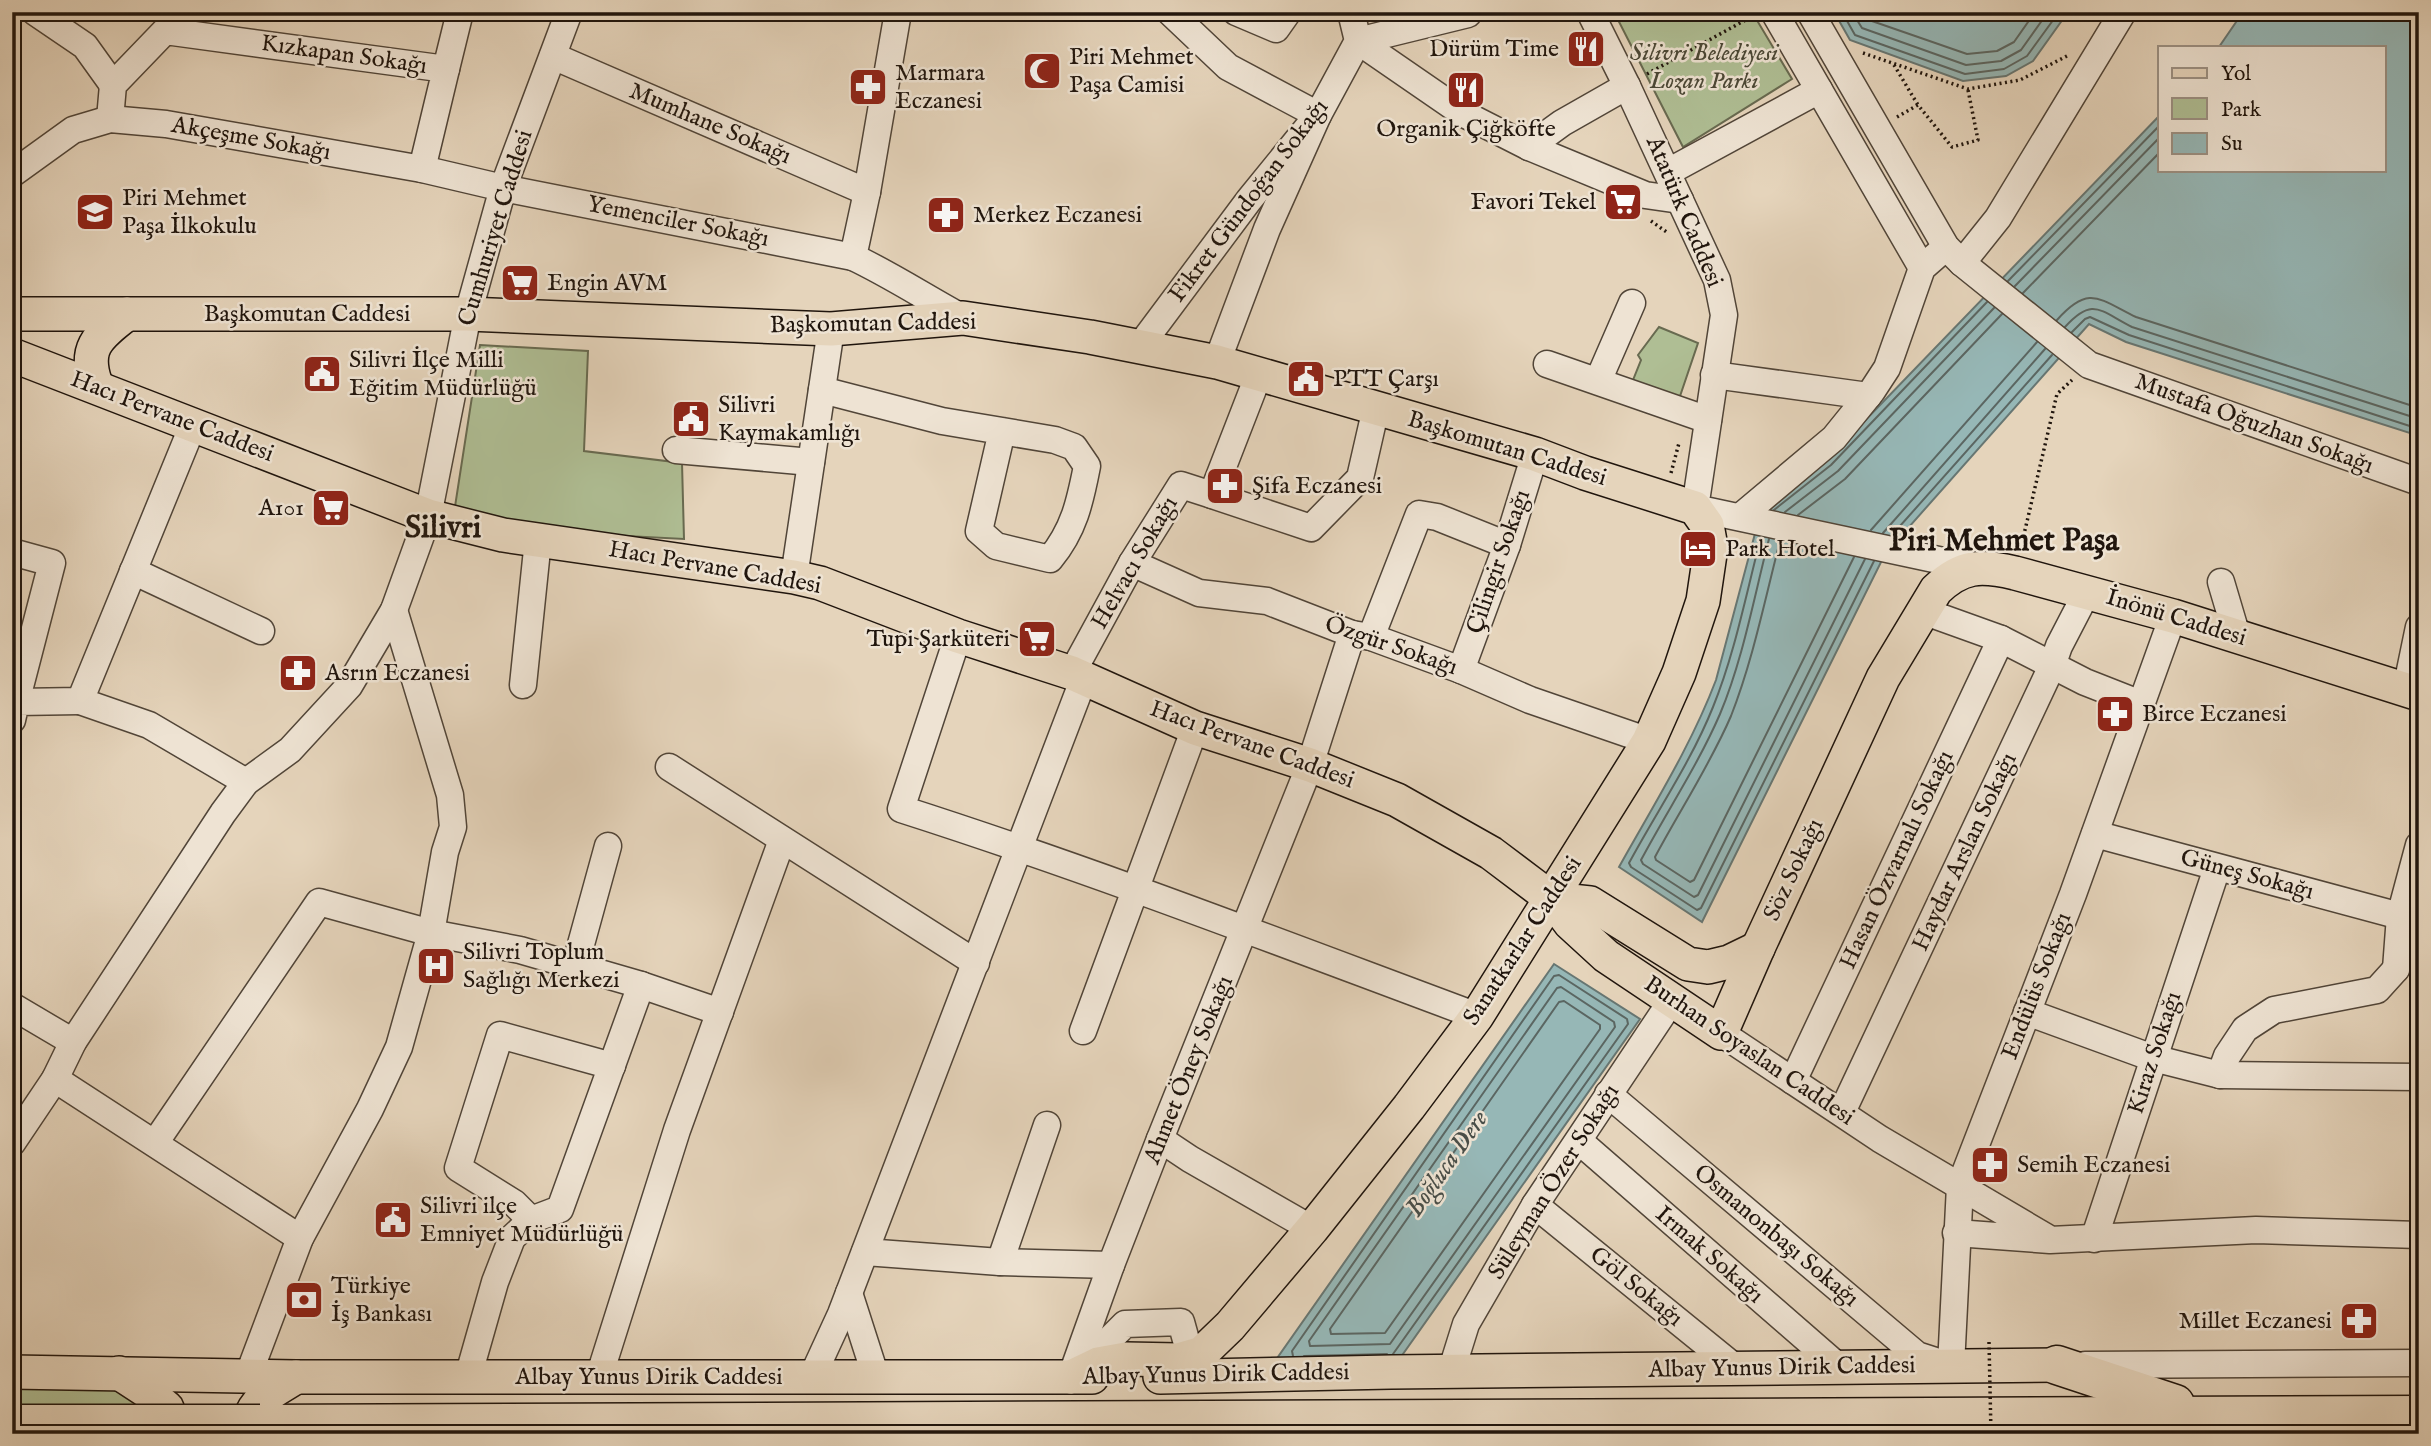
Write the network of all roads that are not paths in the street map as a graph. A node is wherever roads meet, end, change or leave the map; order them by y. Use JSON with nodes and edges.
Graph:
{"nodes":[{"id":1,"x":35,"y":12,"type":"edge"},
{"id":2,"x":460,"y":12,"type":"edge"},
{"id":3,"x":569,"y":12,"type":"edge"},
{"id":4,"x":898,"y":12,"type":"edge"},
{"id":5,"x":1170,"y":12,"type":"edge"},
{"id":6,"x":1236,"y":12,"type":"edge"},
{"id":7,"x":1288,"y":12,"type":"edge"},
{"id":8,"x":1351,"y":12,"type":"edge"},
{"id":9,"x":1468,"y":12,"type":"edge"},
{"id":10,"x":1590,"y":12,"type":"edge"},
{"id":11,"x":1774,"y":12,"type":"edge"},
{"id":12,"x":1810,"y":12,"type":"edge"},
{"id":13,"x":2123,"y":12,"type":"edge"},
{"id":14,"x":1358,"y":41,"type":"junction"},
{"id":15,"x":553,"y":57,"type":"junction"},
{"id":16,"x":446,"y":69,"type":"junction"},
{"id":17,"x":1634,"y":82,"type":"junction"},
{"id":18,"x":113,"y":85,"type":"junction"},
{"id":19,"x":1819,"y":90,"type":"junction"},
{"id":20,"x":1318,"y":115,"type":"junction"},
{"id":21,"x":110,"y":119,"type":"junction"},
{"id":22,"x":1529,"y":147,"type":"junction"},
{"id":23,"x":422,"y":169,"type":"junction"},
{"id":24,"x":1668,"y":172,"type":"junction"},
{"id":25,"x":12,"y":174,"type":"edge"},
{"id":26,"x":503,"y":188,"type":"junction"},
{"id":27,"x":867,"y":192,"type":"junction"},
{"id":28,"x":1680,"y":200,"type":"junction"},
{"id":29,"x":853,"y":257,"type":"junction"},
{"id":30,"x":1962,"y":263,"type":"junction"},
{"id":31,"x":1922,"y":268,"type":"junction"},
{"id":32,"x":1632,"y":303,"type":"dead end"},
{"id":33,"x":12,"y":314,"type":"edge"},
{"id":34,"x":50,"y":314,"type":"junction"},
{"id":35,"x":127,"y":314,"type":"junction"},
{"id":36,"x":468,"y":314,"type":"junction"},
{"id":37,"x":963,"y":318,"type":"junction"},
{"id":38,"x":831,"y":329,"type":"junction"},
{"id":39,"x":1140,"y":346,"type":"junction"},
{"id":40,"x":12,"y":355,"type":"edge"},
{"id":41,"x":1217,"y":362,"type":"junction"},
{"id":42,"x":1547,"y":364,"type":"dead end"},
{"id":43,"x":43,"y":367,"type":"junction"},
{"id":44,"x":1259,"y":374,"type":"junction"},
{"id":45,"x":1714,"y":375,"type":"junction"},
{"id":46,"x":1598,"y":381,"type":"junction"},
{"id":47,"x":97,"y":387,"type":"junction"},
{"id":48,"x":822,"y":390,"type":"junction"},
{"id":49,"x":1868,"y":396,"type":"junction"},
{"id":50,"x":1376,"y":408,"type":"junction"},
{"id":51,"x":1698,"y":416,"type":"junction"},
{"id":52,"x":193,"y":425,"type":"junction"},
{"id":53,"x":1002,"y":431,"type":"junction"},
{"id":54,"x":676,"y":450,"type":"dead end"},
{"id":55,"x":1535,"y":454,"type":"junction"},
{"id":56,"x":811,"y":462,"type":"junction"},
{"id":57,"x":2419,"y":482,"type":"edge"},
{"id":58,"x":1212,"y":495,"type":"junction"},
{"id":59,"x":1695,"y":508,"type":"junction"},
{"id":60,"x":428,"y":516,"type":"junction"},
{"id":61,"x":1744,"y":519,"type":"junction"},
{"id":62,"x":538,"y":540,"type":"junction"},
{"id":63,"x":1507,"y":545,"type":"junction"},
{"id":64,"x":12,"y":552,"type":"edge"},
{"id":65,"x":1132,"y":563,"type":"junction"},
{"id":66,"x":1976,"y":568,"type":"junction"},
{"id":67,"x":133,"y":572,"type":"junction"},
{"id":68,"x":794,"y":577,"type":"junction"},
{"id":69,"x":2221,"y":582,"type":"dead end"},
{"id":70,"x":2087,"y":592,"type":"junction"},
{"id":71,"x":1929,"y":601,"type":"junction"},
{"id":72,"x":394,"y":610,"type":"junction"},
{"id":73,"x":2173,"y":616,"type":"junction"},
{"id":74,"x":2419,"y":627,"type":"edge"},
{"id":75,"x":261,"y":631,"type":"dead end"},
{"id":76,"x":1362,"y":635,"type":"junction"},
{"id":77,"x":958,"y":636,"type":"junction"},
{"id":78,"x":2237,"y":636,"type":"junction"},
{"id":79,"x":2001,"y":639,"type":"junction"},
{"id":80,"x":2052,"y":666,"type":"junction"},
{"id":81,"x":1461,"y":670,"type":"junction"},
{"id":82,"x":1078,"y":676,"type":"junction"},
{"id":83,"x":523,"y":685,"type":"dead end"},
{"id":84,"x":2412,"y":692,"type":"edge"},
{"id":85,"x":80,"y":701,"type":"junction"},
{"id":86,"x":2141,"y":704,"type":"junction"},
{"id":87,"x":14,"y":711,"type":"edge"},
{"id":88,"x":1195,"y":728,"type":"junction"},
{"id":89,"x":1649,"y":741,"type":"junction"},
{"id":90,"x":1310,"y":765,"type":"junction"},
{"id":91,"x":669,"y":767,"type":"dead end"},
{"id":92,"x":246,"y":782,"type":"junction"},
{"id":93,"x":2095,"y":834,"type":"junction"},
{"id":94,"x":782,"y":840,"type":"junction"},
{"id":95,"x":2419,"y":845,"type":"edge"},
{"id":96,"x":608,"y":846,"type":"dead end"},
{"id":97,"x":1020,"y":847,"type":"junction"},
{"id":98,"x":2217,"y":867,"type":"junction"},
{"id":99,"x":1135,"y":888,"type":"junction"},
{"id":100,"x":1552,"y":899,"type":"junction"},
{"id":101,"x":2400,"y":916,"type":"junction"},
{"id":102,"x":1246,"y":930,"type":"junction"},
{"id":103,"x":431,"y":933,"type":"junction"},
{"id":104,"x":1758,"y":948,"type":"junction"},
{"id":105,"x":976,"y":963,"type":"junction"},
{"id":106,"x":575,"y":966,"type":"junction"},
{"id":107,"x":2407,"y":972,"type":"edge"},
{"id":108,"x":641,"y":985,"type":"junction"},
{"id":109,"x":1672,"y":1000,"type":"junction"},
{"id":110,"x":12,"y":1006,"type":"edge"},
{"id":111,"x":720,"y":1012,"type":"junction"},
{"id":112,"x":2027,"y":1012,"type":"junction"},
{"id":113,"x":1477,"y":1016,"type":"junction"},
{"id":114,"x":1083,"y":1031,"type":"dead end"},
{"id":115,"x":1721,"y":1033,"type":"junction"},
{"id":116,"x":74,"y":1042,"type":"junction"},
{"id":117,"x":2153,"y":1058,"type":"junction"},
{"id":118,"x":612,"y":1066,"type":"junction"},
{"id":119,"x":2220,"y":1075,"type":"junction"},
{"id":120,"x":2419,"y":1077,"type":"edge"},
{"id":121,"x":55,"y":1079,"type":"junction"},
{"id":122,"x":1793,"y":1081,"type":"junction"},
{"id":123,"x":1608,"y":1094,"type":"junction"},
{"id":124,"x":1842,"y":1112,"type":"junction"},
{"id":125,"x":1047,"y":1125,"type":"dead end"},
{"id":126,"x":1160,"y":1139,"type":"junction"},
{"id":127,"x":1578,"y":1141,"type":"junction"},
{"id":128,"x":12,"y":1143,"type":"edge"},
{"id":129,"x":155,"y":1143,"type":"junction"},
{"id":130,"x":1960,"y":1186,"type":"junction"},
{"id":131,"x":1535,"y":1205,"type":"junction"},
{"id":132,"x":531,"y":1220,"type":"junction"},
{"id":133,"x":1312,"y":1229,"type":"junction"},
{"id":134,"x":1956,"y":1233,"type":"junction"},
{"id":135,"x":2419,"y":1235,"type":"edge"},
{"id":136,"x":300,"y":1238,"type":"junction"},
{"id":137,"x":2094,"y":1239,"type":"junction"},
{"id":138,"x":2050,"y":1240,"type":"junction"},
{"id":139,"x":865,"y":1252,"type":"junction"},
{"id":140,"x":1000,"y":1262,"type":"junction"},
{"id":141,"x":1111,"y":1265,"type":"junction"},
{"id":142,"x":849,"y":1293,"type":"junction"},
{"id":143,"x":1230,"y":1326,"type":"junction"},
{"id":144,"x":2419,"y":1363,"type":"edge"},
{"id":145,"x":2057,"y":1365,"type":"junction"},
{"id":146,"x":1951,"y":1366,"type":"junction"},
{"id":147,"x":1840,"y":1368,"type":"junction"},
{"id":148,"x":1737,"y":1369,"type":"junction"},
{"id":149,"x":1451,"y":1371,"type":"junction"},
{"id":150,"x":12,"y":1372,"type":"edge"},
{"id":151,"x":119,"y":1373,"type":"junction"},
{"id":152,"x":248,"y":1376,"type":"junction"},
{"id":153,"x":1244,"y":1376,"type":"junction"},
{"id":154,"x":296,"y":1377,"type":"junction"},
{"id":155,"x":468,"y":1377,"type":"junction"},
{"id":156,"x":599,"y":1377,"type":"junction"},
{"id":157,"x":812,"y":1377,"type":"junction"},
{"id":158,"x":876,"y":1377,"type":"junction"},
{"id":159,"x":1071,"y":1377,"type":"junction"},
{"id":160,"x":2408,"y":1414,"type":"edge"},
{"id":161,"x":2211,"y":1416,"type":"junction"},
{"id":162,"x":12,"y":1424,"type":"edge"},
{"id":163,"x":243,"y":1430,"type":"edge"},
{"id":164,"x":175,"y":1434,"type":"edge"}],
"edges":[{"from":1,"to":18,"type":"street"},
{"from":2,"to":16,"type":"street"},
{"from":3,"to":15,"type":"street","name":"Cumhuriyet Caddesi"},
{"from":4,"to":27,"type":"street"},
{"from":5,"to":20,"type":"street"},
{"from":6,"to":7,"type":"street"},
{"from":8,"to":14,"type":"street"},
{"from":9,"to":14,"type":"street"},
{"from":10,"to":17,"type":"street","name":"Atatürk Caddesi"},
{"from":11,"to":19,"type":"street"},
{"from":12,"to":30,"type":"street"},
{"from":13,"to":30,"type":"street"},
{"from":14,"to":20,"type":"street","name":"Fikret Gündoğan Sokağı"},
{"from":14,"to":22,"type":"street"},
{"from":15,"to":26,"type":"street","name":"Cumhuriyet Caddesi"},
{"from":15,"to":27,"type":"street","name":"Mumhane Sokağı"},
{"from":16,"to":18,"type":"street","name":"Kızkapan Sokağı"},
{"from":16,"to":23,"type":"street","name":"Kızkapan Sokağı"},
{"from":17,"to":22,"type":"street"},
{"from":17,"to":24,"type":"street","name":"Atatürk Caddesi"},
{"from":18,"to":21,"type":"street"},
{"from":19,"to":24,"type":"street"},
{"from":19,"to":31,"type":"street"},
{"from":20,"to":39,"type":"street","name":"Fikret Gündoğan Sokağı"},
{"from":20,"to":41,"type":"street"},
{"from":21,"to":23,"type":"street","name":"Akçeşme Sokağı"},
{"from":21,"to":25,"type":"street","name":"Akçeşme Sokağı"},
{"from":22,"to":28,"type":"street"},
{"from":23,"to":26,"type":"street","name":"Akçeşme Sokağı"},
{"from":24,"to":28,"type":"street","name":"Atatürk Caddesi"},
{"from":26,"to":29,"type":"street","name":"Yemenciler Sokağı"},
{"from":26,"to":36,"type":"street","name":"Cumhuriyet Caddesi"},
{"from":27,"to":29,"type":"street"},
{"from":28,"to":45,"type":"street","name":"Atatürk Caddesi"},
{"from":29,"to":37,"type":"street","name":"Yemenciler Sokağı"},
{"from":30,"to":31,"type":"street"},
{"from":30,"to":57,"type":"street","name":"Mustafa Oğuzhan Sokağı"},
{"from":31,"to":49,"type":"street"},
{"from":32,"to":46,"type":"street"},
{"from":33,"to":34,"type":"main road","name":"Başkomutan Caddesi"},
{"from":34,"to":35,"type":"main road","name":"Başkomutan Caddesi"},
{"from":34,"to":43,"type":"main road"},
{"from":35,"to":36,"type":"main road","name":"Başkomutan Caddesi"},
{"from":35,"to":47,"type":"main road"},
{"from":36,"to":38,"type":"main road","name":"Başkomutan Caddesi"},
{"from":36,"to":60,"type":"street","name":"Cumhuriyet Caddesi"},
{"from":37,"to":38,"type":"main road","name":"Başkomutan Caddesi"},
{"from":37,"to":39,"type":"main road","name":"Başkomutan Caddesi"},
{"from":38,"to":48,"type":"street"},
{"from":39,"to":41,"type":"main road","name":"Başkomutan Caddesi"},
{"from":40,"to":43,"type":"main road","name":"Hacı Pervane Caddesi"},
{"from":41,"to":44,"type":"main road","name":"Başkomutan Caddesi"},
{"from":42,"to":46,"type":"street"},
{"from":43,"to":47,"type":"main road","name":"Hacı Pervane Caddesi"},
{"from":44,"to":50,"type":"main road","name":"Başkomutan Caddesi"},
{"from":44,"to":58,"type":"street","name":"Helvacı Sokağı"},
{"from":45,"to":49,"type":"street"},
{"from":45,"to":51,"type":"street","name":"Atatürk Caddesi"},
{"from":46,"to":51,"type":"street"},
{"from":47,"to":52,"type":"main road","name":"Hacı Pervane Caddesi"},
{"from":48,"to":53,"type":"street"},
{"from":48,"to":56,"type":"street"},
{"from":49,"to":61,"type":"street"},
{"from":50,"to":55,"type":"main road","name":"Başkomutan Caddesi"},
{"from":50,"to":58,"type":"street"},
{"from":51,"to":59,"type":"street","name":"Atatürk Caddesi"},
{"from":52,"to":60,"type":"main road","name":"Hacı Pervane Caddesi"},
{"from":52,"to":67,"type":"street"},
{"from":53,"to":53,"type":"street"},
{"from":54,"to":56,"type":"street"},
{"from":55,"to":59,"type":"main road","name":"Başkomutan Caddesi"},
{"from":55,"to":63,"type":"street","name":"Çilingir Sokağı"},
{"from":56,"to":68,"type":"street"},
{"from":58,"to":65,"type":"street","name":"Helvacı Sokağı"},
{"from":59,"to":61,"type":"street","name":"Başkomutan Caddesi"},
{"from":59,"to":89,"type":"main road","name":"Sanatkarlar Caddesi"},
{"from":60,"to":62,"type":"main road","name":"Hacı Pervane Caddesi"},
{"from":60,"to":72,"type":"street","name":"Cumhuriyet Caddesi"},
{"from":61,"to":66,"type":"street","name":"Başkomutan Caddesi"},
{"from":62,"to":68,"type":"main road","name":"Hacı Pervane Caddesi"},
{"from":62,"to":83,"type":"street"},
{"from":63,"to":76,"type":"street","name":"Ahmet Öney Sokağı"},
{"from":63,"to":81,"type":"street","name":"Çilingir Sokağı"},
{"from":64,"to":87,"type":"street"},
{"from":65,"to":76,"type":"street","name":"Özgür Sokağı"},
{"from":65,"to":82,"type":"street","name":"Helvacı Sokağı"},
{"from":66,"to":70,"type":"main road","name":"İnönü Caddesi"},
{"from":66,"to":71,"type":"main road"},
{"from":67,"to":75,"type":"street"},
{"from":67,"to":85,"type":"street"},
{"from":68,"to":77,"type":"main road","name":"Hacı Pervane Caddesi"},
{"from":69,"to":78,"type":"street"},
{"from":70,"to":73,"type":"main road","name":"İnönü Caddesi"},
{"from":70,"to":80,"type":"street","name":"Haydar Arslan Sokağı"},
{"from":71,"to":79,"type":"street"},
{"from":71,"to":104,"type":"main road","name":"Söz Sokağı"},
{"from":72,"to":92,"type":"street","name":"Cumhuriyet Caddesi"},
{"from":72,"to":103,"type":"street"},
{"from":73,"to":78,"type":"main road","name":"İnönü Caddesi"},
{"from":73,"to":86,"type":"street","name":"Endülüs Sokağı"},
{"from":74,"to":84,"type":"street"},
{"from":76,"to":81,"type":"street","name":"Özgür Sokağı"},
{"from":76,"to":90,"type":"street","name":"Ahmet Öney Sokağı"},
{"from":77,"to":82,"type":"main road","name":"Hacı Pervane Caddesi"},
{"from":77,"to":97,"type":"street"},
{"from":78,"to":84,"type":"main road","name":"İnönü Caddesi"},
{"from":79,"to":80,"type":"street"},
{"from":79,"to":122,"type":"street","name":"Hasan Özvarnalı Sokağı"},
{"from":80,"to":86,"type":"street"},
{"from":80,"to":124,"type":"street","name":"Haydar Arslan Sokağı"},
{"from":81,"to":89,"type":"street","name":"Özgür Sokağı"},
{"from":82,"to":88,"type":"main road","name":"Hacı Pervane Caddesi"},
{"from":82,"to":97,"type":"street","name":"Helvacı Sokağı"},
{"from":85,"to":87,"type":"street"},
{"from":85,"to":92,"type":"street"},
{"from":86,"to":93,"type":"street","name":"Endülüs Sokağı"},
{"from":88,"to":90,"type":"main road","name":"Hacı Pervane Caddesi"},
{"from":88,"to":99,"type":"street"},
{"from":89,"to":100,"type":"main road","name":"Sanatkarlar Caddesi"},
{"from":90,"to":100,"type":"main road","name":"Hacı Pervane Caddesi"},
{"from":90,"to":102,"type":"street","name":"Ahmet Öney Sokağı"},
{"from":91,"to":94,"type":"street"},
{"from":92,"to":116,"type":"street","name":"Cumhuriyet Caddesi"},
{"from":93,"to":98,"type":"street","name":"Güneş Sokağı"},
{"from":93,"to":112,"type":"street","name":"Endülüs Sokağı"},
{"from":94,"to":105,"type":"street"},
{"from":94,"to":111,"type":"street"},
{"from":95,"to":101,"type":"street"},
{"from":96,"to":106,"type":"street"},
{"from":97,"to":99,"type":"street"},
{"from":97,"to":105,"type":"street","name":"Helvacı Sokağı"},
{"from":98,"to":101,"type":"street","name":"Güneş Sokağı"},
{"from":98,"to":117,"type":"street","name":"Kiraz Sokağı"},
{"from":99,"to":102,"type":"street"},
{"from":99,"to":114,"type":"street"},
{"from":100,"to":104,"type":"main road","name":"Söz Sokağı"},
{"from":100,"to":109,"type":"main road","name":"Burhan Soyaslan Caddesi"},
{"from":100,"to":113,"type":"main road","name":"Sanatkarlar Caddesi"},
{"from":101,"to":107,"type":"street"},
{"from":102,"to":113,"type":"street"},
{"from":102,"to":126,"type":"street","name":"Ahmet Öney Sokağı"},
{"from":103,"to":106,"type":"street"},
{"from":103,"to":129,"type":"street"},
{"from":103,"to":136,"type":"street"},
{"from":104,"to":115,"type":"main road"},
{"from":105,"to":139,"type":"street","name":"Helvacı Sokağı"},
{"from":106,"to":108,"type":"street"},
{"from":107,"to":119,"type":"street"},
{"from":108,"to":111,"type":"street"},
{"from":108,"to":118,"type":"street"},
{"from":109,"to":115,"type":"main road","name":"Burhan Soyaslan Caddesi"},
{"from":109,"to":123,"type":"street","name":"Süleyman Özer Sokağı"},
{"from":110,"to":116,"type":"street"},
{"from":111,"to":156,"type":"street"},
{"from":112,"to":117,"type":"street"},
{"from":112,"to":130,"type":"street","name":"Endülüs Sokağı"},
{"from":113,"to":133,"type":"main road","name":"Sanatkarlar Caddesi"},
{"from":115,"to":122,"type":"street","name":"Burhan Soyaslan Caddesi"},
{"from":116,"to":121,"type":"street","name":"Cumhuriyet Caddesi"},
{"from":117,"to":119,"type":"street"},
{"from":117,"to":137,"type":"street","name":"Kiraz Sokağı"},
{"from":118,"to":132,"type":"street"},
{"from":118,"to":132,"type":"street"},
{"from":119,"to":120,"type":"street"},
{"from":121,"to":128,"type":"street","name":"Cumhuriyet Caddesi"},
{"from":121,"to":129,"type":"street"},
{"from":122,"to":124,"type":"street","name":"Burhan Soyaslan Caddesi"},
{"from":123,"to":127,"type":"street","name":"Süleyman Özer Sokağı"},
{"from":123,"to":146,"type":"street","name":"Osmanonbaşı Sokağı"},
{"from":124,"to":130,"type":"street","name":"Burhan Soyaslan Caddesi"},
{"from":125,"to":140,"type":"street"},
{"from":126,"to":133,"type":"street"},
{"from":126,"to":141,"type":"street","name":"Ahmet Öney Sokağı"},
{"from":127,"to":131,"type":"street","name":"Süleyman Özer Sokağı"},
{"from":127,"to":147,"type":"street","name":"Irmak Sokağı"},
{"from":129,"to":136,"type":"street"},
{"from":130,"to":134,"type":"street","name":"Endülüs Sokağı"},
{"from":130,"to":138,"type":"street","name":"Burhan Soyaslan Caddesi"},
{"from":131,"to":148,"type":"street","name":"Göl Sokağı"},
{"from":131,"to":149,"type":"street","name":"Süleyman Özer Sokağı"},
{"from":132,"to":155,"type":"street"},
{"from":133,"to":143,"type":"main road","name":"Sanatkarlar Caddesi"},
{"from":134,"to":138,"type":"street"},
{"from":134,"to":146,"type":"street","name":"Endülüs Sokağı"},
{"from":135,"to":137,"type":"street"},
{"from":136,"to":152,"type":"street"},
{"from":137,"to":138,"type":"street"},
{"from":139,"to":140,"type":"street"},
{"from":139,"to":142,"type":"street","name":"Helvacı Sokağı"},
{"from":140,"to":141,"type":"street"},
{"from":141,"to":159,"type":"street","name":"Ahmet Öney Sokağı"},
{"from":142,"to":157,"type":"street","name":"Helvacı Sokağı"},
{"from":142,"to":158,"type":"street"},
{"from":143,"to":153,"type":"main road"},
{"from":143,"to":159,"type":"main road","name":"Sanatkarlar Caddesi"},
{"from":144,"to":145,"type":"street","name":"Albay Yunus Dirik Caddesi"},
{"from":145,"to":146,"type":"main road","name":"Albay Yunus Dirik Caddesi"},
{"from":145,"to":161,"type":"highway"},
{"from":146,"to":147,"type":"main road","name":"Albay Yunus Dirik Caddesi"},
{"from":147,"to":148,"type":"main road","name":"Albay Yunus Dirik Caddesi"},
{"from":148,"to":149,"type":"main road","name":"Albay Yunus Dirik Caddesi"},
{"from":149,"to":153,"type":"main road","name":"Albay Yunus Dirik Caddesi"},
{"from":150,"to":151,"type":"main road","name":"Albay Yunus Dirik Caddesi"},
{"from":151,"to":152,"type":"main road","name":"Albay Yunus Dirik Caddesi"},
{"from":151,"to":164,"type":"main road"},
{"from":152,"to":154,"type":"main road","name":"Albay Yunus Dirik Caddesi"},
{"from":152,"to":163,"type":"main road"},
{"from":153,"to":159,"type":"main road","name":"Albay Yunus Dirik Caddesi"},
{"from":154,"to":155,"type":"main road","name":"Albay Yunus Dirik Caddesi"},
{"from":154,"to":163,"type":"main road"},
{"from":155,"to":156,"type":"main road","name":"Albay Yunus Dirik Caddesi"},
{"from":156,"to":157,"type":"main road","name":"Albay Yunus Dirik Caddesi"},
{"from":157,"to":158,"type":"main road","name":"Albay Yunus Dirik Caddesi"},
{"from":158,"to":159,"type":"main road","name":"Albay Yunus Dirik Caddesi"},
{"from":160,"to":161,"type":"highway"},
{"from":161,"to":163,"type":"highway"},
{"from":162,"to":163,"type":"highway","bridge":true}]}
